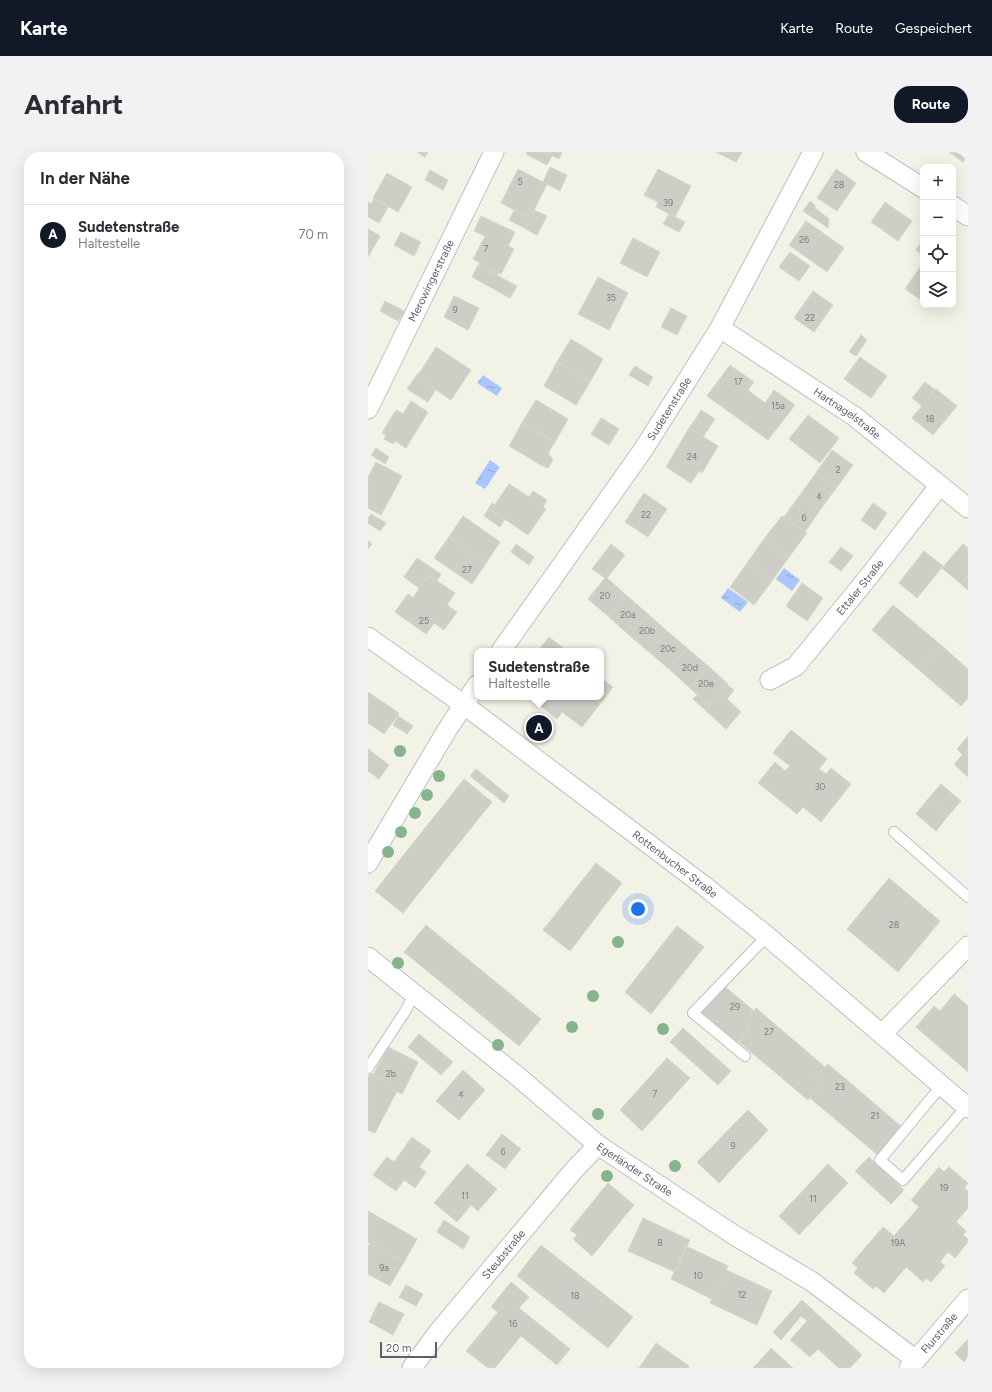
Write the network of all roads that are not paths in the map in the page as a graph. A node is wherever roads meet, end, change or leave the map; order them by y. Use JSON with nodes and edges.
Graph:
{"nodes":[{"id":1,"x":494,"y":152,"type":"edge"},
{"id":2,"x":813,"y":152,"type":"edge"},
{"id":3,"x":866,"y":152,"type":"edge"},
{"id":4,"x":920,"y":186,"type":"edge"},
{"id":5,"x":956,"y":208,"type":"edge"},
{"id":6,"x":968,"y":216,"type":"edge"},
{"id":7,"x":720,"y":328,"type":"junction"},
{"id":8,"x":368,"y":409,"type":"edge"},
{"id":9,"x":940,"y":485,"type":"junction"},
{"id":10,"x":968,"y":508,"type":"edge"},
{"id":11,"x":368,"y":637,"type":"edge"},
{"id":12,"x":504,"y":648,"type":"edge"},
{"id":13,"x":770,"y":680,"type":"dead end"},
{"id":14,"x":474,"y":689,"type":"edge"},
{"id":15,"x":463,"y":704,"type":"junction"},
{"id":16,"x":894,"y":832,"type":"dead end"},
{"id":17,"x":368,"y":863,"type":"edge"},
{"id":18,"x":968,"y":897,"type":"edge"},
{"id":19,"x":767,"y":936,"type":"junction"},
{"id":20,"x":968,"y":946,"type":"edge"},
{"id":21,"x":368,"y":957,"type":"edge"},
{"id":22,"x":414,"y":994,"type":"junction"},
{"id":23,"x":882,"y":1034,"type":"junction"},
{"id":24,"x":745,"y":1056,"type":"dead end"},
{"id":25,"x":368,"y":1068,"type":"edge"},
{"id":26,"x":942,"y":1085,"type":"junction"},
{"id":27,"x":967,"y":1107,"type":"edge"},
{"id":28,"x":598,"y":1145,"type":"junction"},
{"id":29,"x":968,"y":1298,"type":"edge"},
{"id":30,"x":913,"y":1364,"type":"edge"},
{"id":31,"x":412,"y":1368,"type":"edge"}],
"edges":[{"from":1,"to":8,"type":"street","name":"Merowingerstraße"},
{"from":2,"to":7,"type":"street","name":"Sudetenstraße"},
{"from":3,"to":4,"type":"street"},
{"from":5,"to":6,"type":"street"},
{"from":7,"to":9,"type":"street","name":"Hartnagelstraße"},
{"from":7,"to":12,"type":"street","name":"Sudetenstraße"},
{"from":9,"to":10,"type":"street","name":"Hartnagelstraße"},
{"from":9,"to":13,"type":"street","name":"Ettaler Straße"},
{"from":11,"to":15,"type":"street","name":"Rottenbucher Straße"},
{"from":14,"to":15,"type":"street"},
{"from":15,"to":17,"type":"street"},
{"from":15,"to":19,"type":"street","name":"Rottenbucher Straße"},
{"from":16,"to":18,"type":"lane"},
{"from":19,"to":23,"type":"street","name":"Rottenbucher Straße"},
{"from":19,"to":24,"type":"lane"},
{"from":20,"to":23,"type":"street"},
{"from":21,"to":22,"type":"street","name":"Egerländer Straße"},
{"from":22,"to":25,"type":"lane"},
{"from":22,"to":28,"type":"street","name":"Egerländer Straße"},
{"from":23,"to":26,"type":"street","name":"Rottenbucher Straße"},
{"from":26,"to":27,"type":"street","name":"Rottenbucher Straße"},
{"from":26,"to":27,"type":"lane"},
{"from":28,"to":30,"type":"street","name":"Egerländer Straße"},
{"from":28,"to":31,"type":"street","name":"Steubstraße"},
{"from":29,"to":30,"type":"street","name":"Flurstraße"}]}
